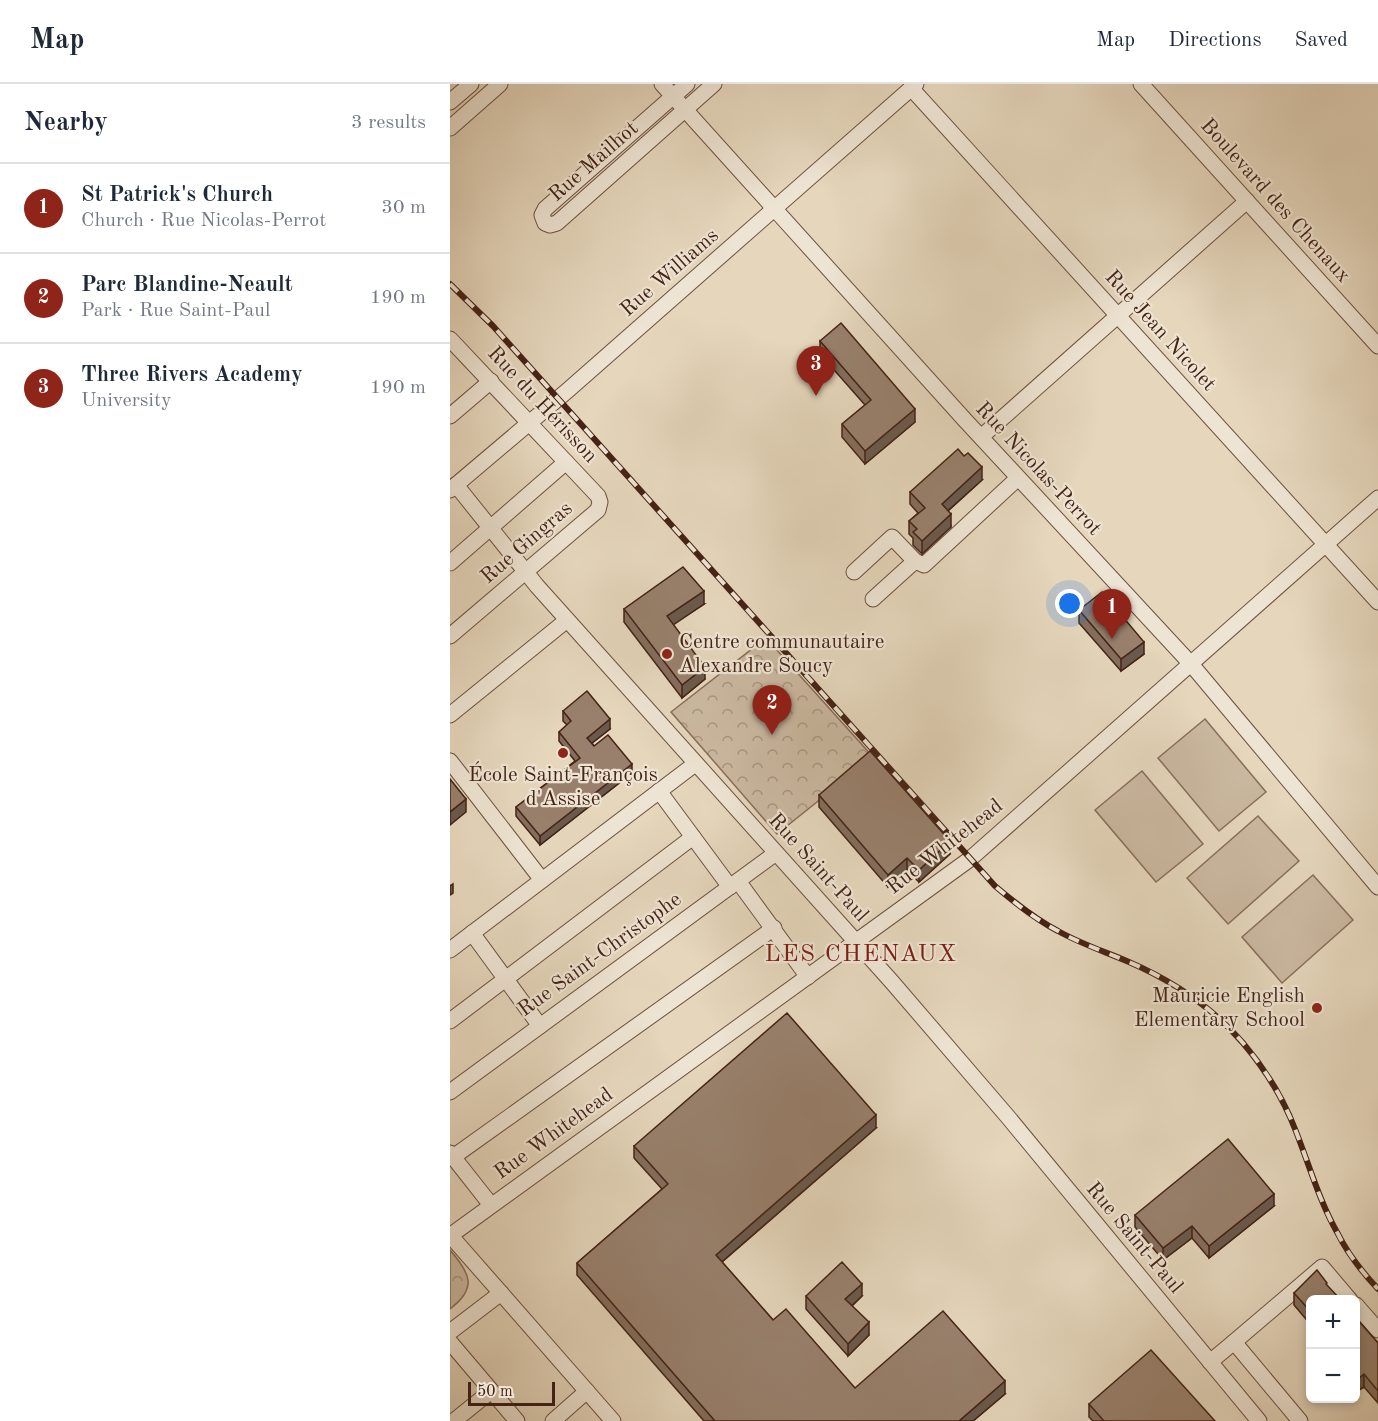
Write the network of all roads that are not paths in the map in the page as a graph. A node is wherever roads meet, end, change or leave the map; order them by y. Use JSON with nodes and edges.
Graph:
{"nodes":[{"id":1,"x":471,"y":84,"type":"edge"},
{"id":2,"x":501,"y":84,"type":"edge"},
{"id":3,"x":662,"y":84,"type":"edge"},
{"id":4,"x":687,"y":84,"type":"edge"},
{"id":5,"x":714,"y":84,"type":"edge"},
{"id":6,"x":1141,"y":84,"type":"edge"},
{"id":7,"x":913,"y":86,"type":"edge"},
{"id":8,"x":673,"y":97,"type":"junction"},
{"id":9,"x":450,"y":102,"type":"edge"},
{"id":10,"x":685,"y":110,"type":"junction"},
{"id":11,"x":450,"y":128,"type":"edge"},
{"id":12,"x":1247,"y":201,"type":"junction"},
{"id":13,"x":774,"y":209,"type":"junction"},
{"id":14,"x":1118,"y":316,"type":"junction"},
{"id":15,"x":451,"y":341,"type":"edge"},
{"id":16,"x":1378,"y":346,"type":"edge"},
{"id":17,"x":491,"y":381,"type":"junction"},
{"id":18,"x":450,"y":416,"type":"edge"},
{"id":19,"x":530,"y":423,"type":"junction"},
{"id":20,"x":981,"y":437,"type":"junction"},
{"id":21,"x":566,"y":462,"type":"junction"},
{"id":22,"x":1018,"y":478,"type":"junction"},
{"id":23,"x":453,"y":488,"type":"edge"},
{"id":24,"x":1378,"y":498,"type":"edge"},
{"id":25,"x":600,"y":502,"type":"joint"},
{"id":26,"x":491,"y":528,"type":"junction"},
{"id":27,"x":1326,"y":544,"type":"junction"},
{"id":28,"x":915,"y":561,"type":"junction"},
{"id":29,"x":450,"y":563,"type":"edge"},
{"id":30,"x":526,"y":572,"type":"junction"},
{"id":31,"x":854,"y":572,"type":"dead end"},
{"id":32,"x":873,"y":599,"type":"dead end"},
{"id":33,"x":1378,"y":602,"type":"edge"},
{"id":34,"x":567,"y":620,"type":"junction"},
{"id":35,"x":450,"y":636,"type":"edge"},
{"id":36,"x":1191,"y":664,"type":"junction"},
{"id":37,"x":450,"y":715,"type":"edge"},
{"id":38,"x":450,"y":761,"type":"edge"},
{"id":39,"x":695,"y":764,"type":"junction"},
{"id":40,"x":659,"y":791,"type":"junction"},
{"id":41,"x":693,"y":837,"type":"junction"},
{"id":42,"x":776,"y":853,"type":"junction"},
{"id":43,"x":542,"y":880,"type":"junction"},
{"id":44,"x":1376,"y":880,"type":"edge"},
{"id":45,"x":734,"y":884,"type":"junction"},
{"id":46,"x":774,"y":928,"type":"junction"},
{"id":47,"x":472,"y":933,"type":"junction"},
{"id":48,"x":857,"y":942,"type":"junction"},
{"id":49,"x":450,"y":950,"type":"edge"},
{"id":50,"x":808,"y":977,"type":"junction"},
{"id":51,"x":505,"y":979,"type":"junction"},
{"id":52,"x":450,"y":1021,"type":"edge"},
{"id":53,"x":540,"y":1026,"type":"junction"},
{"id":54,"x":450,"y":1092,"type":"edge"},
{"id":55,"x":452,"y":1155,"type":"edge"},
{"id":56,"x":491,"y":1205,"type":"junction"},
{"id":57,"x":450,"y":1235,"type":"edge"},
{"id":58,"x":501,"y":1293,"type":"junction"},
{"id":59,"x":1346,"y":1295,"type":"edge"},
{"id":60,"x":1360,"y":1310,"type":"edge"},
{"id":61,"x":1378,"y":1330,"type":"edge"},
{"id":62,"x":450,"y":1332,"type":"edge"},
{"id":63,"x":450,"y":1342,"type":"edge"},
{"id":64,"x":1234,"y":1342,"type":"junction"},
{"id":65,"x":1210,"y":1362,"type":"junction"},
{"id":66,"x":491,"y":1391,"type":"junction"},
{"id":67,"x":587,"y":1391,"type":"junction"},
{"id":68,"x":1257,"y":1420,"type":"edge"},
{"id":69,"x":454,"y":1421,"type":"edge"},
{"id":70,"x":517,"y":1421,"type":"edge"},
{"id":71,"x":553,"y":1421,"type":"edge"},
{"id":72,"x":613,"y":1421,"type":"edge"},
{"id":73,"x":1300,"y":1421,"type":"edge"}],
"edges":[{"from":1,"to":9,"type":"street"},
{"from":2,"to":11,"type":"street"},
{"from":3,"to":8,"type":"street","name":"Rue Nicolas-Perrot"},
{"from":4,"to":8,"type":"street","name":"Rue Mailhot"},
{"from":5,"to":10,"type":"street","name":"Rue Mailhot"},
{"from":6,"to":12,"type":"street","name":"Boulevard des Chenaux"},
{"from":7,"to":13,"type":"street","name":"Rue Williams"},
{"from":7,"to":14,"type":"street","name":"Rue Jean Nicolet"},
{"from":8,"to":10,"type":"street","name":"Rue Nicolas-Perrot"},
{"from":8,"to":10,"type":"street","name":"Rue Mailhot"},
{"from":10,"to":13,"type":"street","name":"Rue Nicolas-Perrot"},
{"from":12,"to":14,"type":"street"},
{"from":12,"to":16,"type":"street","name":"Boulevard des Chenaux"},
{"from":13,"to":19,"type":"street","name":"Rue Williams"},
{"from":13,"to":20,"type":"street","name":"Rue Nicolas-Perrot"},
{"from":14,"to":20,"type":"street"},
{"from":14,"to":27,"type":"street","name":"Rue Jean Nicolet"},
{"from":15,"to":17,"type":"street","name":"Rue du Hérisson"},
{"from":17,"to":18,"type":"street"},
{"from":17,"to":19,"type":"street","name":"Rue du Hérisson"},
{"from":19,"to":21,"type":"street","name":"Rue du Hérisson"},
{"from":19,"to":23,"type":"street","name":"Rue Williams"},
{"from":20,"to":22,"type":"street","name":"Rue Nicolas-Perrot"},
{"from":21,"to":25,"type":"street","name":"Rue du Hérisson"},
{"from":21,"to":26,"type":"street"},
{"from":22,"to":28,"type":"street"},
{"from":22,"to":36,"type":"street","name":"Rue Nicolas-Perrot"},
{"from":23,"to":26,"type":"street","name":"Rue Saint-Paul"},
{"from":24,"to":27,"type":"street","name":"Rue Whitehead"},
{"from":25,"to":30,"type":"street","name":"Rue Gingras"},
{"from":26,"to":29,"type":"street"},
{"from":26,"to":30,"type":"street","name":"Rue Saint-Paul"},
{"from":27,"to":33,"type":"street","name":"Rue Jean Nicolet"},
{"from":27,"to":36,"type":"street","name":"Rue Whitehead"},
{"from":28,"to":31,"type":"street"},
{"from":28,"to":32,"type":"street"},
{"from":30,"to":34,"type":"street","name":"Rue Saint-Paul"},
{"from":30,"to":35,"type":"street","name":"Rue Gingras"},
{"from":34,"to":37,"type":"street"},
{"from":34,"to":39,"type":"street","name":"Rue Saint-Paul"},
{"from":36,"to":44,"type":"street","name":"Rue Nicolas-Perrot"},
{"from":36,"to":48,"type":"street","name":"Rue Whitehead"},
{"from":38,"to":43,"type":"street"},
{"from":39,"to":40,"type":"street"},
{"from":39,"to":42,"type":"street","name":"Rue Saint-Paul"},
{"from":40,"to":41,"type":"street"},
{"from":40,"to":43,"type":"street"},
{"from":41,"to":45,"type":"street"},
{"from":41,"to":51,"type":"street"},
{"from":42,"to":45,"type":"street","name":"Rue Saint-Christophe"},
{"from":42,"to":48,"type":"street","name":"Rue Saint-Paul"},
{"from":43,"to":47,"type":"street"},
{"from":45,"to":46,"type":"street"},
{"from":45,"to":53,"type":"street","name":"Rue Saint-Christophe"},
{"from":46,"to":50,"type":"street"},
{"from":46,"to":55,"type":"street"},
{"from":47,"to":49,"type":"street"},
{"from":47,"to":51,"type":"street"},
{"from":48,"to":50,"type":"street","name":"Rue Whitehead"},
{"from":48,"to":65,"type":"street","name":"Rue Saint-Paul"},
{"from":50,"to":56,"type":"street","name":"Rue Whitehead"},
{"from":51,"to":52,"type":"street"},
{"from":51,"to":53,"type":"street"},
{"from":53,"to":54,"type":"street","name":"Rue Saint-Christophe"},
{"from":55,"to":56,"type":"street"},
{"from":56,"to":57,"type":"street","name":"Rue Whitehead"},
{"from":57,"to":58,"type":"street"},
{"from":58,"to":62,"type":"street"},
{"from":58,"to":67,"type":"street"},
{"from":59,"to":64,"type":"street"},
{"from":60,"to":61,"type":"street"},
{"from":63,"to":66,"type":"street"},
{"from":64,"to":65,"type":"street"},
{"from":64,"to":73,"type":"street"},
{"from":65,"to":68,"type":"street","name":"Rue Saint-Paul"},
{"from":66,"to":69,"type":"street"},
{"from":66,"to":70,"type":"street"},
{"from":67,"to":71,"type":"street"},
{"from":67,"to":72,"type":"street"}]}
